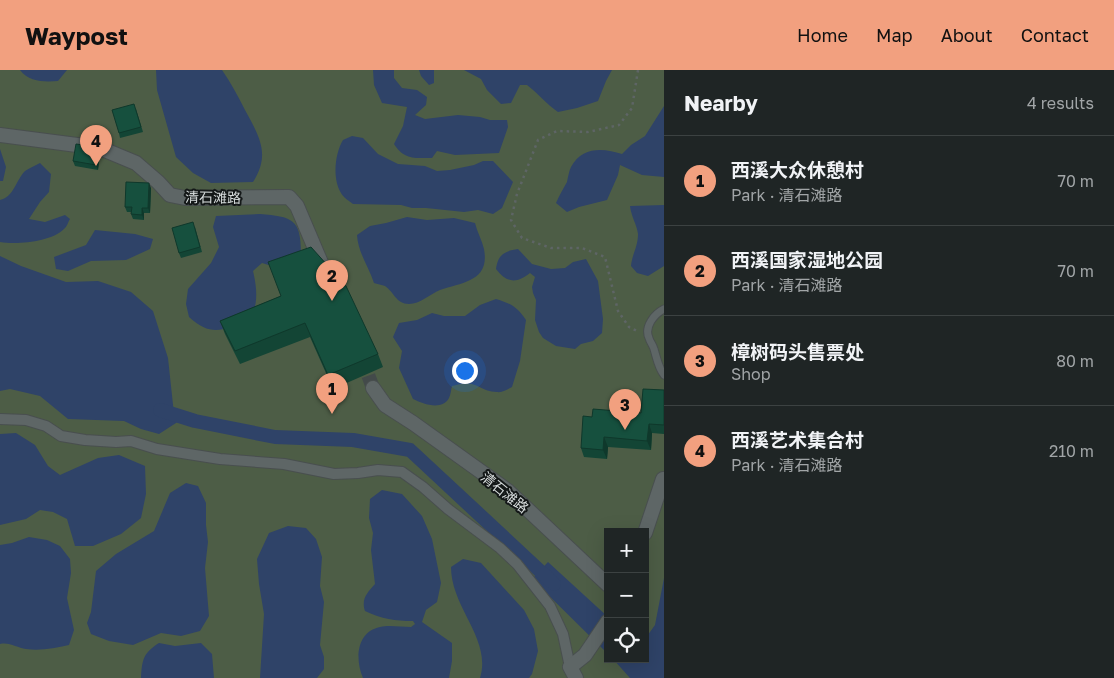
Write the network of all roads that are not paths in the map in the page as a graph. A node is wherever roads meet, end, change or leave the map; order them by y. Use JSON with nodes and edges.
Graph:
{"nodes":[{"id":1,"x":0,"y":135,"type":"edge"},
{"id":2,"x":331,"y":286,"type":"edge"},
{"id":3,"x":664,"y":309,"type":"edge"},
{"id":4,"x":664,"y":375,"type":"edge"},
{"id":5,"x":373,"y":388,"type":"tunnel mouth"},
{"id":6,"x":0,"y":419,"type":"edge"},
{"id":7,"x":663,"y":478,"type":"edge"},
{"id":8,"x":647,"y":528,"type":"edge"},
{"id":9,"x":604,"y":581,"type":"edge"},
{"id":10,"x":604,"y":626,"type":"edge"},
{"id":11,"x":573,"y":672,"type":"edge"}],
"edges":[{"from":1,"to":2,"type":"street","name":"清石滩路"},
{"from":3,"to":4,"type":"lane"},
{"from":5,"to":9,"type":"street","name":"清石滩路"},
{"from":6,"to":11,"type":"street"},
{"from":7,"to":8,"type":"street"},
{"from":10,"to":11,"type":"street"}]}
